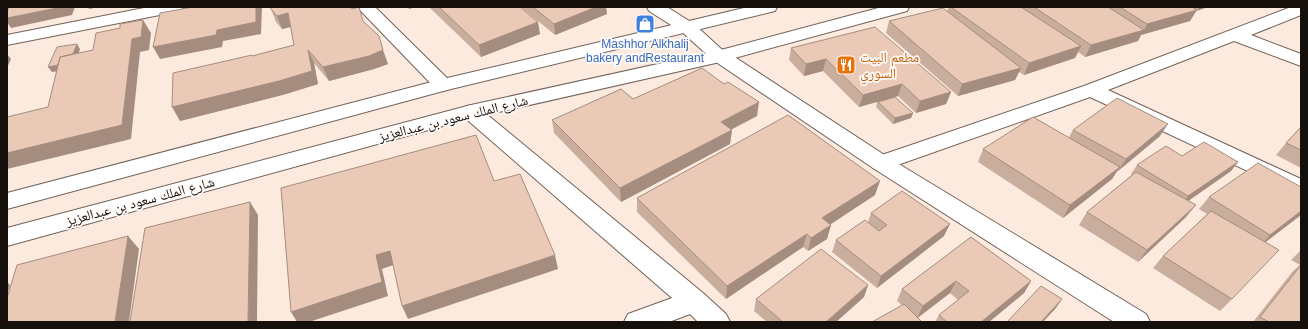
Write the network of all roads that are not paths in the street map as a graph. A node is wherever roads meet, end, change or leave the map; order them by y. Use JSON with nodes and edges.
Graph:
{"nodes":[{"id":1,"x":175,"y":7,"type":"edge"},
{"id":2,"x":365,"y":7,"type":"edge"},
{"id":3,"x":655,"y":7,"type":"edge"},
{"id":4,"x":769,"y":7,"type":"edge"},
{"id":5,"x":901,"y":7,"type":"edge"},
{"id":6,"x":1301,"y":9,"type":"edge"},
{"id":7,"x":688,"y":28,"type":"junction"},
{"id":8,"x":1235,"y":35,"type":"junction"},
{"id":9,"x":7,"y":40,"type":"edge"},
{"id":10,"x":720,"y":56,"type":"junction"},
{"id":11,"x":1301,"y":60,"type":"edge"},
{"id":12,"x":443,"y":85,"type":"junction"},
{"id":13,"x":1091,"y":90,"type":"junction"},
{"id":14,"x":471,"y":112,"type":"junction"},
{"id":15,"x":881,"y":163,"type":"junction"},
{"id":16,"x":1301,"y":188,"type":"edge"},
{"id":17,"x":7,"y":201,"type":"edge"},
{"id":18,"x":7,"y":236,"type":"edge"},
{"id":19,"x":694,"y":300,"type":"junction"},
{"id":20,"x":638,"y":322,"type":"edge"},
{"id":21,"x":716,"y":322,"type":"edge"},
{"id":22,"x":1136,"y":322,"type":"edge"}],
"edges":[{"from":1,"to":9,"type":"street"},
{"from":2,"to":12,"type":"street"},
{"from":3,"to":7,"type":"street"},
{"from":4,"to":7,"type":"street"},
{"from":5,"to":10,"type":"street","name":"شارع الملك سعود بن عبدالعزيز"},
{"from":6,"to":8,"type":"street"},
{"from":7,"to":10,"type":"street"},
{"from":7,"to":12,"type":"street"},
{"from":8,"to":11,"type":"street"},
{"from":8,"to":13,"type":"street"},
{"from":10,"to":14,"type":"street","name":"شارع الملك سعود بن عبدالعزيز"},
{"from":10,"to":15,"type":"street"},
{"from":12,"to":17,"type":"street"},
{"from":13,"to":15,"type":"street"},
{"from":13,"to":16,"type":"street"},
{"from":14,"to":18,"type":"street","name":"شارع الملك سعود بن عبدالعزيز"},
{"from":14,"to":19,"type":"street"},
{"from":15,"to":22,"type":"street"},
{"from":19,"to":20,"type":"street"},
{"from":19,"to":21,"type":"street"}]}
